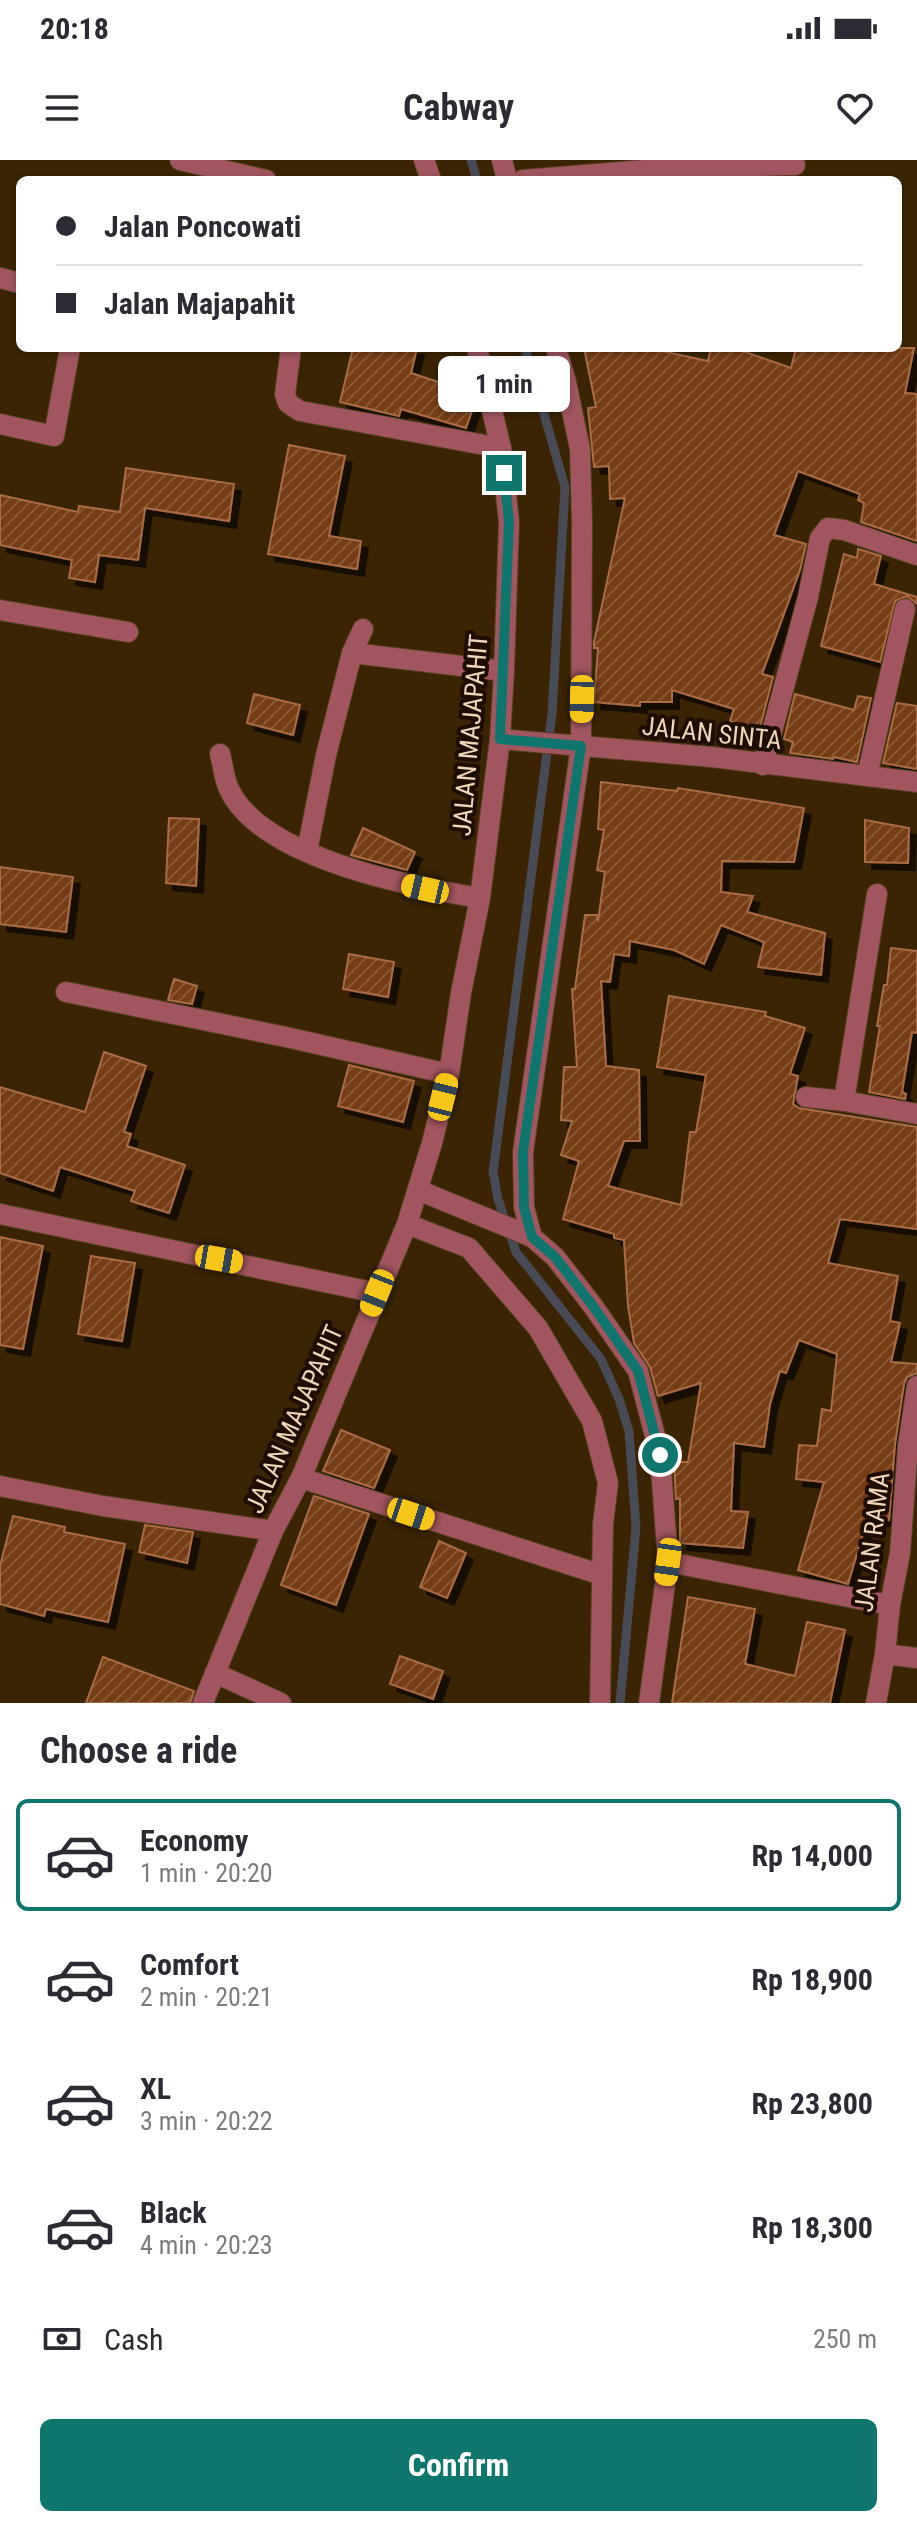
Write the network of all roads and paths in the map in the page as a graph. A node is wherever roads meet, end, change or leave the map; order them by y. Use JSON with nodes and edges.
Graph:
{"nodes":[{"id":1,"x":180,"y":160,"type":"edge"},
{"id":2,"x":796,"y":168,"type":"edge"},
{"id":3,"x":249,"y":176,"type":"edge"},
{"id":4,"x":572,"y":176,"type":"edge"},
{"id":5,"x":69,"y":352,"type":"edge"},
{"id":6,"x":290,"y":352,"type":"edge"},
{"id":7,"x":478,"y":352,"type":"edge"},
{"id":8,"x":557,"y":352,"type":"edge"},
{"id":9,"x":0,"y":424,"type":"edge"},
{"id":10,"x":501,"y":448,"type":"junction"},
{"id":11,"x":917,"y":555,"type":"edge"},
{"id":12,"x":905,"y":609,"type":"dead end"},
{"id":13,"x":0,"y":610,"type":"edge"},
{"id":14,"x":363,"y":629,"type":"dead end"},
{"id":15,"x":128,"y":632,"type":"dead end"},
{"id":16,"x":352,"y":653,"type":"junction"},
{"id":17,"x":504,"y":671,"type":"junction"},
{"id":18,"x":500,"y":739,"type":"junction"},
{"id":19,"x":573,"y":746,"type":"junction"},
{"id":20,"x":220,"y":754,"type":"dead end"},
{"id":21,"x":763,"y":765,"type":"junction"},
{"id":22,"x":867,"y":776,"type":"junction"},
{"id":23,"x":917,"y":782,"type":"edge"},
{"id":24,"x":307,"y":851,"type":"junction"},
{"id":25,"x":877,"y":894,"type":"dead end"},
{"id":26,"x":480,"y":898,"type":"junction"},
{"id":27,"x":66,"y":992,"type":"dead end"},
{"id":28,"x":449,"y":1074,"type":"junction"},
{"id":29,"x":806,"y":1097,"type":"dead end"},
{"id":30,"x":844,"y":1101,"type":"junction"},
{"id":31,"x":917,"y":1114,"type":"edge"},
{"id":32,"x":418,"y":1190,"type":"junction"},
{"id":33,"x":0,"y":1214,"type":"edge"},
{"id":34,"x":407,"y":1224,"type":"junction"},
{"id":35,"x":524,"y":1234,"type":"junction"},
{"id":36,"x":377,"y":1293,"type":"junction"},
{"id":37,"x":917,"y":1386,"type":"edge"},
{"id":38,"x":301,"y":1478,"type":"junction"},
{"id":39,"x":0,"y":1486,"type":"edge"},
{"id":40,"x":273,"y":1531,"type":"junction"},
{"id":41,"x":908,"y":1555,"type":"edge"},
{"id":42,"x":668,"y":1562,"type":"junction"},
{"id":43,"x":602,"y":1575,"type":"junction"},
{"id":44,"x":890,"y":1605,"type":"junction"},
{"id":45,"x":885,"y":1654,"type":"junction"},
{"id":46,"x":917,"y":1658,"type":"edge"},
{"id":47,"x":215,"y":1673,"type":"junction"},
{"id":48,"x":203,"y":1703,"type":"edge"},
{"id":49,"x":281,"y":1703,"type":"edge"},
{"id":50,"x":600,"y":1703,"type":"edge"},
{"id":51,"x":649,"y":1703,"type":"edge"},
{"id":52,"x":876,"y":1703,"type":"edge"}],
"edges":[{"from":1,"to":3,"type":"street"},
{"from":2,"to":4,"type":"street"},
{"from":5,"to":9,"type":"street"},
{"from":6,"to":10,"type":"street"},
{"from":7,"to":10,"type":"street","name":"JALAN MAJAPAHIT"},
{"from":8,"to":19,"type":"street"},
{"from":10,"to":17,"type":"street","name":"JALAN MAJAPAHIT"},
{"from":11,"to":21,"type":"street"},
{"from":12,"to":22,"type":"street"},
{"from":13,"to":15,"type":"street"},
{"from":14,"to":16,"type":"street"},
{"from":16,"to":17,"type":"street"},
{"from":16,"to":24,"type":"street"},
{"from":17,"to":18,"type":"street","name":"JALAN MAJAPAHIT"},
{"from":18,"to":19,"type":"street","name":"JALAN SINTA"},
{"from":18,"to":26,"type":"street","name":"JALAN MAJAPAHIT"},
{"from":19,"to":21,"type":"street","name":"JALAN SINTA"},
{"from":19,"to":35,"type":"street"},
{"from":20,"to":24,"type":"street"},
{"from":21,"to":22,"type":"street","name":"JALAN SINTA"},
{"from":22,"to":23,"type":"street","name":"JALAN SINTA"},
{"from":24,"to":26,"type":"street"},
{"from":25,"to":30,"type":"street"},
{"from":26,"to":28,"type":"street","name":"JALAN MAJAPAHIT"},
{"from":27,"to":28,"type":"street"},
{"from":28,"to":32,"type":"street","name":"JALAN MAJAPAHIT"},
{"from":29,"to":30,"type":"street"},
{"from":30,"to":31,"type":"street"},
{"from":32,"to":34,"type":"street","name":"JALAN MAJAPAHIT"},
{"from":32,"to":35,"type":"street"},
{"from":33,"to":36,"type":"street"},
{"from":34,"to":36,"type":"street","name":"JALAN MAJAPAHIT"},
{"from":34,"to":43,"type":"street"},
{"from":35,"to":42,"type":"street"},
{"from":36,"to":38,"type":"street","name":"JALAN MAJAPAHIT"},
{"from":37,"to":41,"type":"street","name":"JALAN RAMA"},
{"from":38,"to":40,"type":"street","name":"JALAN MAJAPAHIT"},
{"from":38,"to":43,"type":"street"},
{"from":39,"to":40,"type":"street"},
{"from":40,"to":47,"type":"street","name":"JALAN MAJAPAHIT"},
{"from":41,"to":44,"type":"street","name":"JALAN RAMA"},
{"from":42,"to":44,"type":"street"},
{"from":42,"to":51,"type":"street"},
{"from":43,"to":50,"type":"street"},
{"from":44,"to":45,"type":"street","name":"JALAN RAMA"},
{"from":45,"to":46,"type":"street"},
{"from":45,"to":52,"type":"street","name":"JALAN RAMA"},
{"from":47,"to":48,"type":"street","name":"JALAN MAJAPAHIT"},
{"from":47,"to":49,"type":"street"}]}
